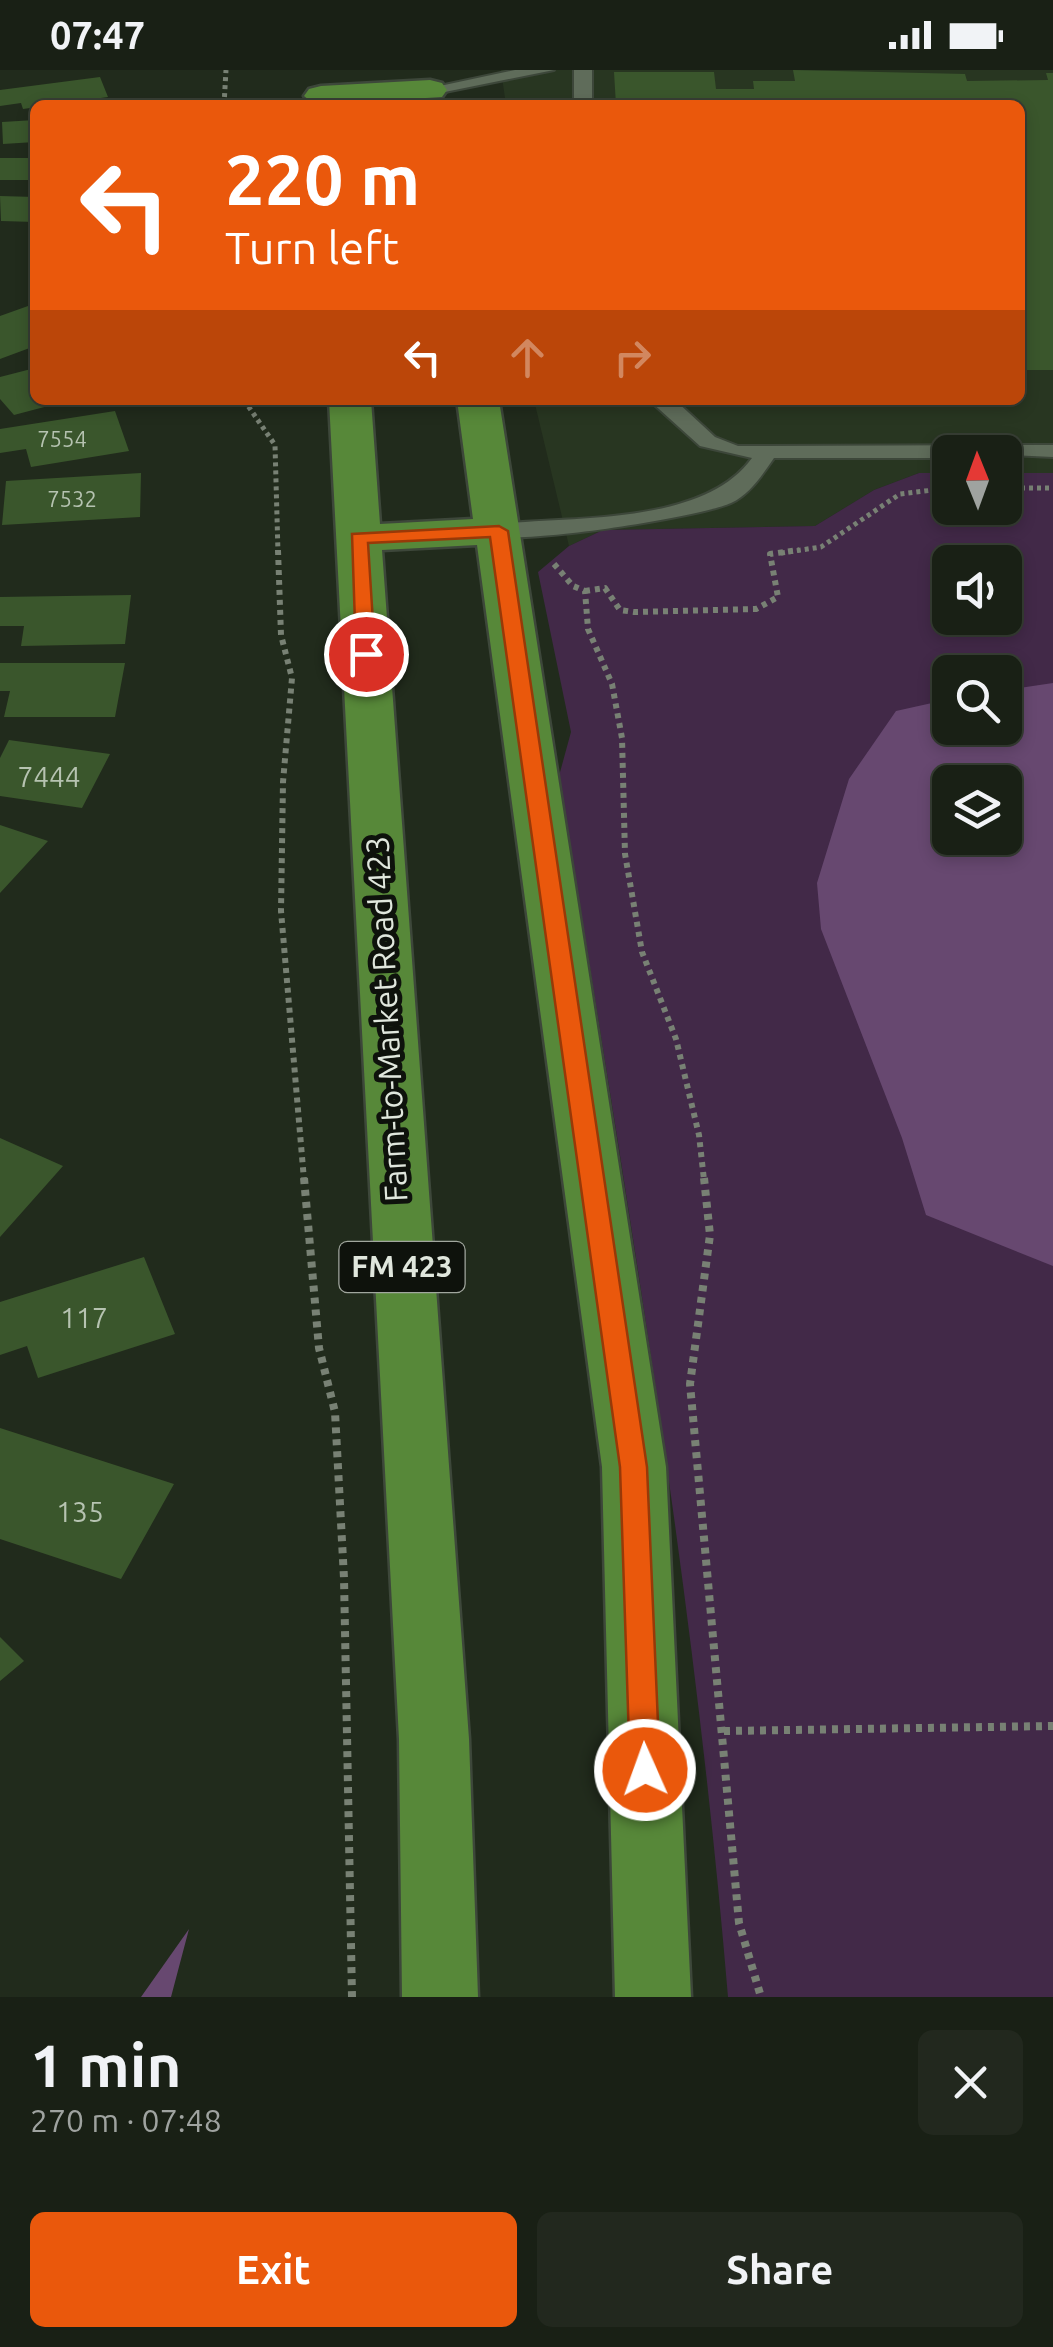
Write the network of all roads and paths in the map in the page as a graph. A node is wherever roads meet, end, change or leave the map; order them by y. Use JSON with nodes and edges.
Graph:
{"nodes":[{"id":1,"x":226,"y":70,"type":"edge"},
{"id":2,"x":544,"y":70,"type":"edge"},
{"id":3,"x":583,"y":70,"type":"edge"},
{"id":4,"x":429,"y":88,"type":"edge"},
{"id":5,"x":319,"y":90,"type":"edge"},
{"id":6,"x":224,"y":100,"type":"edge"},
{"id":7,"x":583,"y":100,"type":"edge"},
{"id":8,"x":247,"y":405,"type":"edge"},
{"id":9,"x":350,"y":405,"type":"edge"},
{"id":10,"x":480,"y":405,"type":"edge"},
{"id":11,"x":666,"y":405,"type":"edge"},
{"id":12,"x":1053,"y":451,"type":"edge"},
{"id":13,"x":766,"y":454,"type":"junction"},
{"id":14,"x":1022,"y":488,"type":"edge"},
{"id":15,"x":1053,"y":488,"type":"edge"},
{"id":16,"x":932,"y":490,"type":"edge"},
{"id":17,"x":522,"y":528,"type":"junction"},
{"id":18,"x":359,"y":538,"type":"junction"},
{"id":19,"x":585,"y":591,"type":"junction"},
{"id":20,"x":1053,"y":1726,"type":"edge"},
{"id":21,"x":724,"y":1731,"type":"junction"},
{"id":22,"x":352,"y":1997,"type":"edge"},
{"id":23,"x":440,"y":1997,"type":"edge"},
{"id":24,"x":654,"y":1997,"type":"edge"},
{"id":25,"x":761,"y":1997,"type":"edge"}],
"edges":[{"from":1,"to":6,"type":"path"},
{"from":2,"to":4,"type":"lane"},
{"from":3,"to":7,"type":"lane"},
{"from":4,"to":5,"type":"main road"},
{"from":8,"to":22,"type":"path"},
{"from":9,"to":18,"type":"main road","name":"Farm-to-Market Road 423","number":"FM 423"},
{"from":10,"to":17,"type":"main road"},
{"from":11,"to":13,"type":"lane"},
{"from":12,"to":13,"type":"lane"},
{"from":13,"to":17,"type":"lane"},
{"from":14,"to":15,"type":"path"},
{"from":16,"to":19,"type":"path"},
{"from":17,"to":18,"type":"main road"},
{"from":17,"to":19,"type":"path"},
{"from":17,"to":24,"type":"main road"},
{"from":18,"to":23,"type":"main road","name":"Farm-to-Market Road 423","number":"FM 423"},
{"from":19,"to":21,"type":"path"},
{"from":20,"to":21,"type":"path"},
{"from":21,"to":25,"type":"path"}]}
